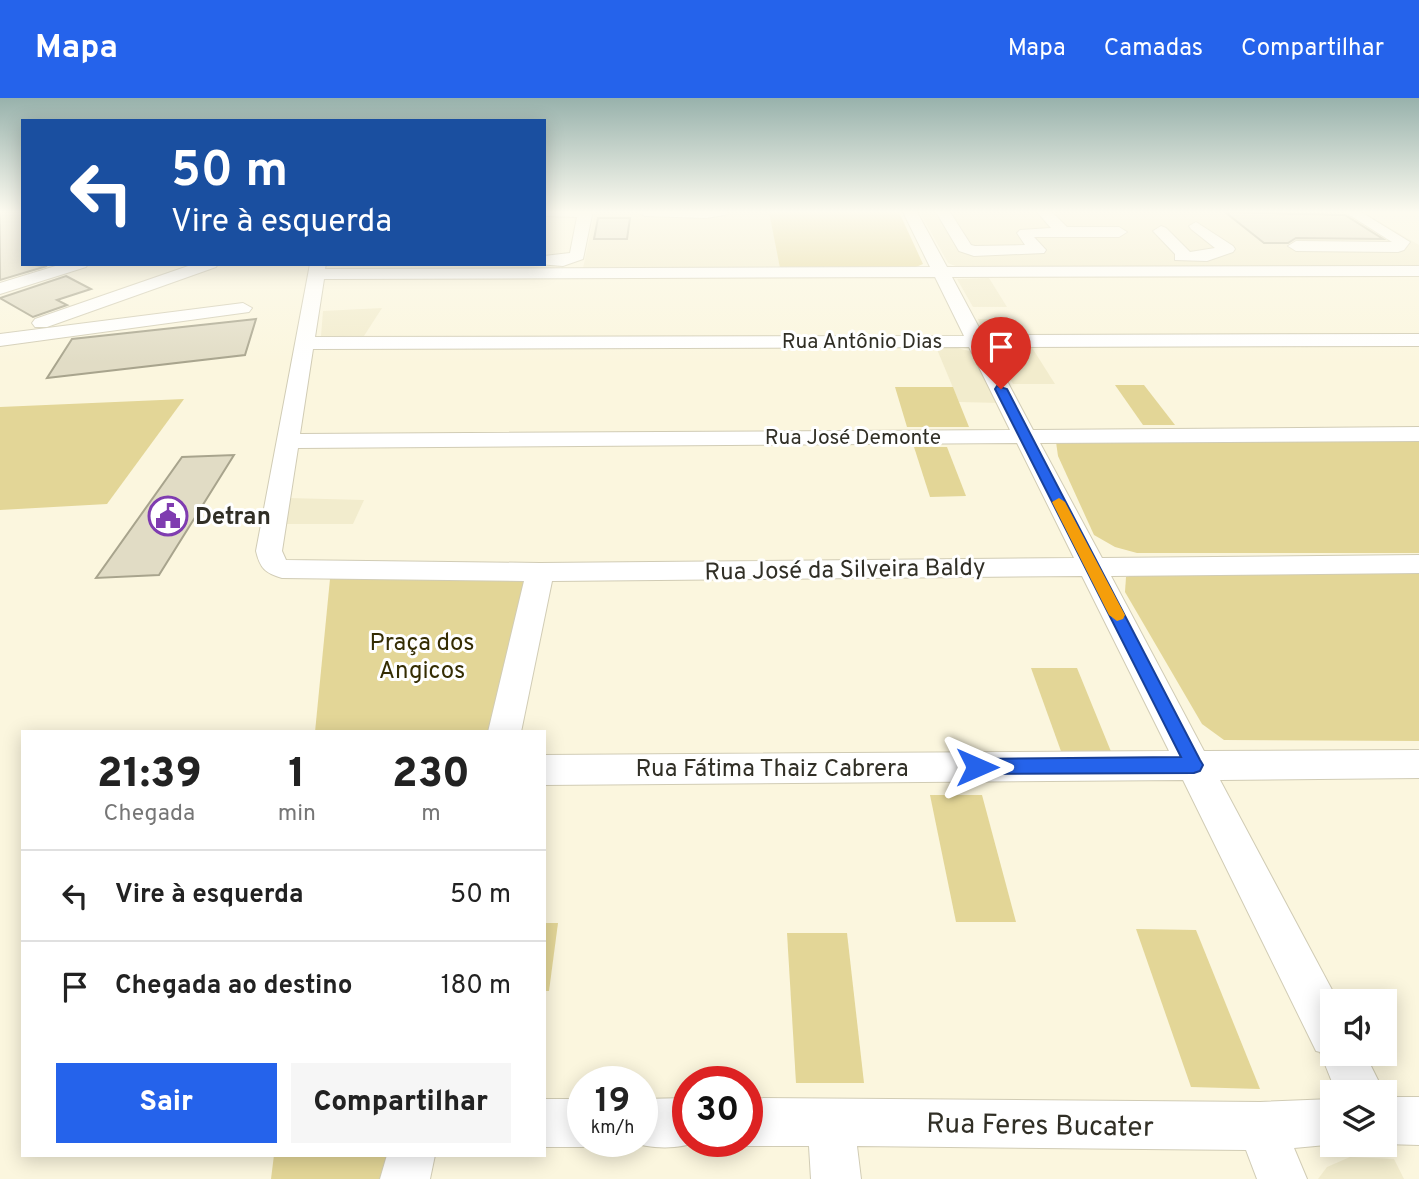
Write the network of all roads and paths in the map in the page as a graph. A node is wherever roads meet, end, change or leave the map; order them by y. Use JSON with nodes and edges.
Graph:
{"nodes":[{"id":1,"x":940,"y":262,"type":"edge"},
{"id":2,"x":937,"y":264,"type":"junction"},
{"id":3,"x":73,"y":266,"type":"edge"},
{"id":4,"x":204,"y":266,"type":"edge"},
{"id":5,"x":317,"y":269,"type":"edge"},
{"id":6,"x":1419,"y":271,"type":"edge"},
{"id":7,"x":0,"y":289,"type":"edge"},
{"id":8,"x":243,"y":308,"type":"dead end"},
{"id":9,"x":4,"y":340,"type":"edge"},
{"id":10,"x":1419,"y":340,"type":"edge"},
{"id":11,"x":977,"y":341,"type":"junction"},
{"id":12,"x":305,"y":343,"type":"junction"},
{"id":13,"x":1419,"y":434,"type":"edge"},
{"id":14,"x":1026,"y":436,"type":"junction"},
{"id":15,"x":288,"y":441,"type":"junction"},
{"id":16,"x":1419,"y":564,"type":"edge"},
{"id":17,"x":1092,"y":566,"type":"junction"},
{"id":18,"x":540,"y":572,"type":"junction"},
{"id":19,"x":504,"y":730,"type":"edge"},
{"id":20,"x":1419,"y":764,"type":"edge"},
{"id":21,"x":1194,"y":765,"type":"junction"},
{"id":22,"x":546,"y":770,"type":"edge"},
{"id":23,"x":1320,"y":1012,"type":"edge"},
{"id":24,"x":1397,"y":1121,"type":"edge"},
{"id":25,"x":1419,"y":1121,"type":"edge"},
{"id":26,"x":763,"y":1122,"type":"edge"},
{"id":27,"x":830,"y":1122,"type":"junction"},
{"id":28,"x":546,"y":1123,"type":"edge"},
{"id":29,"x":567,"y":1123,"type":"edge"},
{"id":30,"x":1320,"y":1124,"type":"edge"},
{"id":31,"x":1260,"y":1126,"type":"junction"},
{"id":32,"x":410,"y":1157,"type":"edge"},
{"id":33,"x":405,"y":1179,"type":"edge"},
{"id":34,"x":836,"y":1179,"type":"edge"},
{"id":35,"x":1282,"y":1179,"type":"edge"}],
"edges":[{"from":1,"to":2,"type":"street"},
{"from":2,"to":5,"type":"street"},
{"from":2,"to":6,"type":"street"},
{"from":2,"to":11,"type":"street"},
{"from":3,"to":7,"type":"street"},
{"from":4,"to":9,"type":"street"},
{"from":5,"to":12,"type":"street"},
{"from":8,"to":9,"type":"street"},
{"from":10,"to":11,"type":"street","name":"Rua Antônio Dias"},
{"from":11,"to":12,"type":"street","name":"Rua Antônio Dias"},
{"from":11,"to":14,"type":"street"},
{"from":12,"to":15,"type":"street"},
{"from":13,"to":14,"type":"street","name":"Rua José Demonte"},
{"from":14,"to":15,"type":"street","name":"Rua José Demonte"},
{"from":14,"to":17,"type":"street"},
{"from":15,"to":18,"type":"street","name":"Rua José da Silveira Baldy"},
{"from":16,"to":17,"type":"street","name":"Rua José da Silveira Baldy"},
{"from":17,"to":18,"type":"street","name":"Rua José da Silveira Baldy"},
{"from":17,"to":21,"type":"street"},
{"from":18,"to":19,"type":"street"},
{"from":20,"to":21,"type":"street","name":"Rua Fátima Thaiz Cabrera"},
{"from":21,"to":22,"type":"street","name":"Rua Fátima Thaiz Cabrera"},
{"from":21,"to":23,"type":"street"},
{"from":24,"to":25,"type":"street"},
{"from":26,"to":27,"type":"street","name":"Rua Feres Bucater"},
{"from":27,"to":31,"type":"street","name":"Rua Feres Bucater"},
{"from":27,"to":34,"type":"street"},
{"from":28,"to":29,"type":"street"},
{"from":30,"to":31,"type":"street","name":"Rua Feres Bucater"},
{"from":31,"to":35,"type":"street"},
{"from":32,"to":33,"type":"street"}]}
